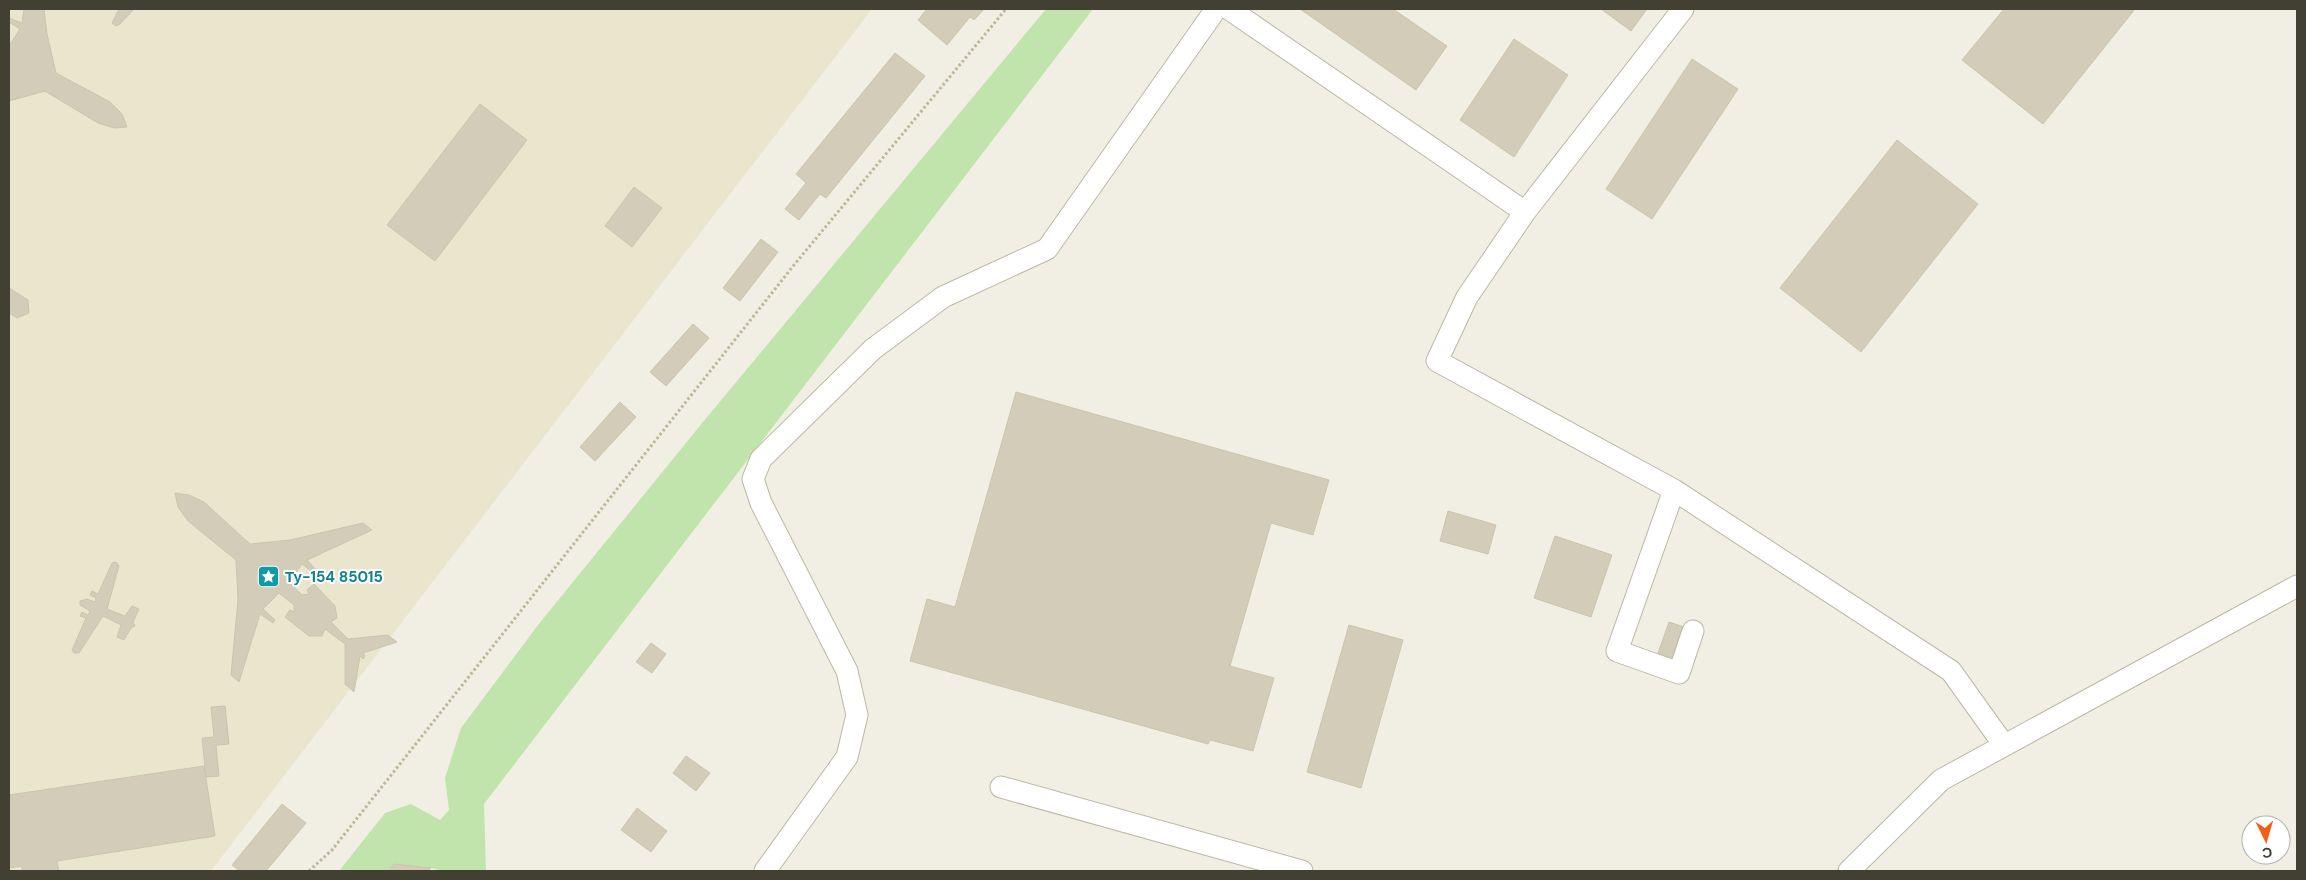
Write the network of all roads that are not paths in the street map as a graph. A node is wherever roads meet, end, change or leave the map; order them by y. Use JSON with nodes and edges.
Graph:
{"nodes":[{"id":1,"x":1216,"y":9,"type":"edge"},
{"id":2,"x":1229,"y":9,"type":"edge"},
{"id":3,"x":1683,"y":9,"type":"edge"},
{"id":4,"x":1524,"y":212,"type":"junction"},
{"id":5,"x":1674,"y":490,"type":"junction"},
{"id":6,"x":2297,"y":586,"type":"edge"},
{"id":7,"x":1693,"y":631,"type":"dead end"},
{"id":8,"x":2004,"y":745,"type":"junction"},
{"id":9,"x":1001,"y":787,"type":"dead end"},
{"id":10,"x":765,"y":871,"type":"edge"},
{"id":11,"x":1302,"y":871,"type":"edge"},
{"id":12,"x":1849,"y":871,"type":"edge"}],
"edges":[{"from":1,"to":10,"type":"lane"},
{"from":2,"to":4,"type":"lane"},
{"from":3,"to":4,"type":"lane"},
{"from":4,"to":5,"type":"lane"},
{"from":5,"to":7,"type":"lane"},
{"from":5,"to":8,"type":"lane"},
{"from":6,"to":8,"type":"lane"},
{"from":8,"to":12,"type":"lane"},
{"from":9,"to":11,"type":"lane"}]}
